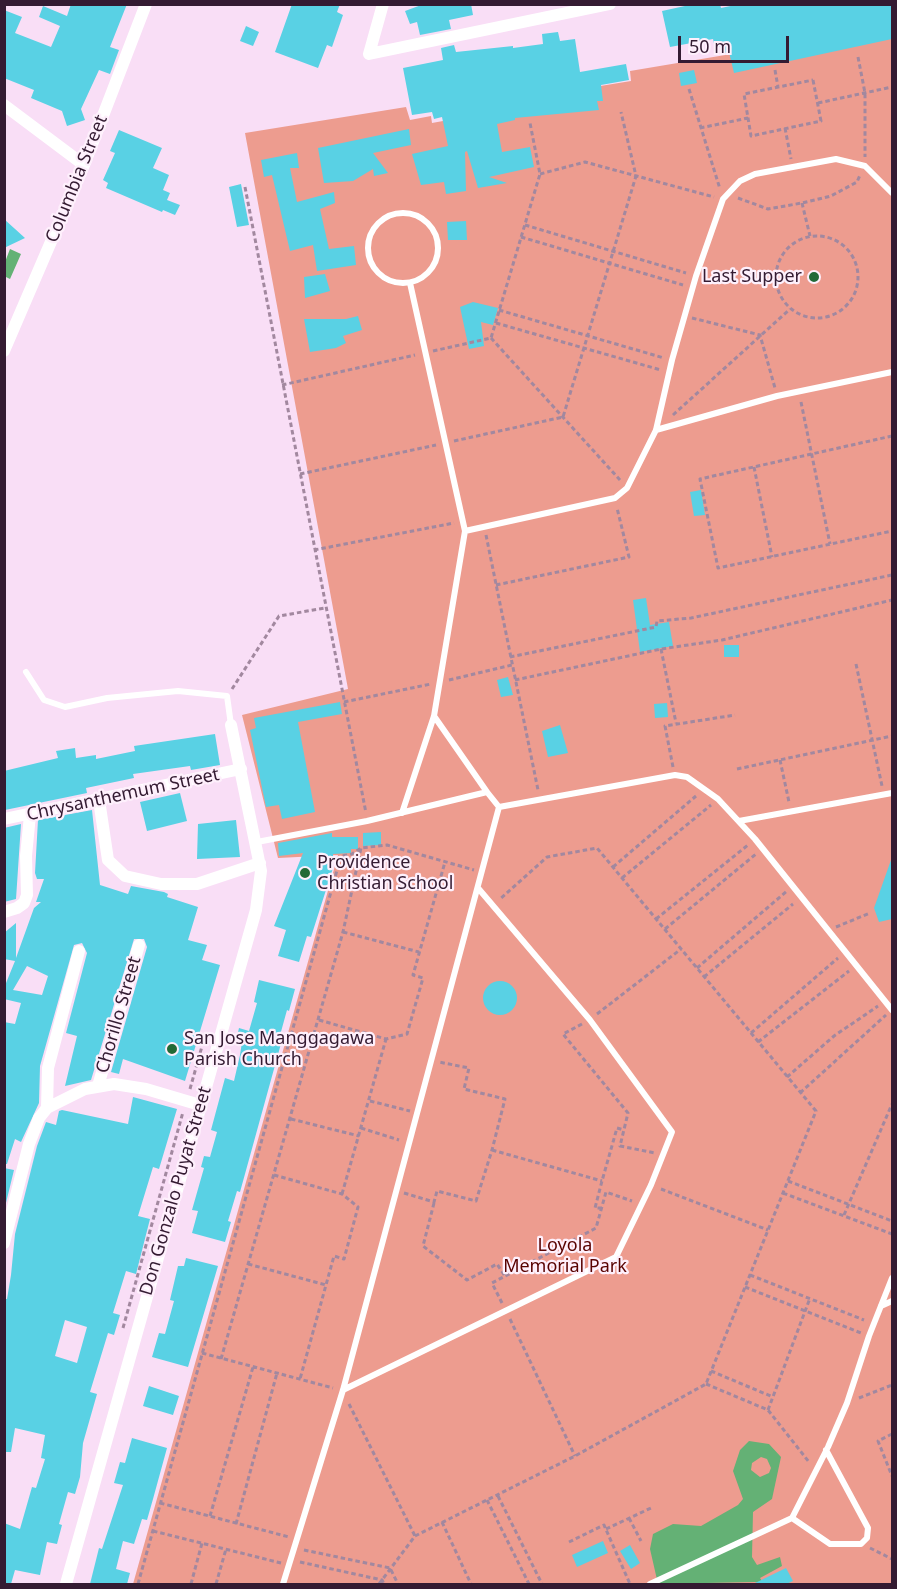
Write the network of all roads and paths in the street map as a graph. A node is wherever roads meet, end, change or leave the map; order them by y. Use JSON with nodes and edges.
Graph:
{"nodes":[{"id":1,"x":146,"y":4,"type":"edge"},
{"id":2,"x":383,"y":4,"type":"edge"},
{"id":3,"x":610,"y":4,"type":"edge"},
{"id":4,"x":858,"y":57,"type":"dead end"},
{"id":5,"x":775,"y":70,"type":"dead end"},
{"id":6,"x":778,"y":87,"type":"junction"},
{"id":7,"x":892,"y":87,"type":"edge"},
{"id":8,"x":689,"y":89,"type":"dead end"},
{"id":9,"x":865,"y":93,"type":"junction"},
{"id":10,"x":818,"y":103,"type":"junction"},
{"id":11,"x":4,"y":105,"type":"edge"},
{"id":12,"x":621,"y":112,"type":"dead end"},
{"id":13,"x":748,"y":118,"type":"junction"},
{"id":14,"x":530,"y":123,"type":"dead end"},
{"id":15,"x":700,"y":128,"type":"junction"},
{"id":16,"x":785,"y":128,"type":"junction"},
{"id":17,"x":84,"y":165,"type":"junction"},
{"id":18,"x":864,"y":166,"type":"junction"},
{"id":19,"x":793,"y":167,"type":"junction"},
{"id":20,"x":540,"y":174,"type":"junction"},
{"id":21,"x":636,"y":176,"type":"junction"},
{"id":22,"x":245,"y":187,"type":"dead end"},
{"id":23,"x":730,"y":190,"type":"junction"},
{"id":24,"x":892,"y":193,"type":"edge"},
{"id":25,"x":723,"y":200,"type":"junction"},
{"id":26,"x":802,"y":203,"type":"junction"},
{"id":27,"x":525,"y":225,"type":"junction"},
{"id":28,"x":810,"y":236,"type":"junction"},
{"id":29,"x":521,"y":237,"type":"junction"},
{"id":30,"x":613,"y":251,"type":"junction"},
{"id":31,"x":610,"y":264,"type":"junction"},
{"id":32,"x":696,"y":276,"type":"junction"},
{"id":33,"x":410,"y":283,"type":"junction"},
{"id":34,"x":693,"y":288,"type":"junction"},
{"id":35,"x":790,"y":309,"type":"junction"},
{"id":36,"x":499,"y":310,"type":"junction"},
{"id":37,"x":684,"y":316,"type":"junction"},
{"id":38,"x":496,"y":323,"type":"junction"},
{"id":39,"x":760,"y":334,"type":"junction"},
{"id":40,"x":588,"y":336,"type":"junction"},
{"id":41,"x":491,"y":338,"type":"junction"},
{"id":42,"x":584,"y":348,"type":"junction"},
{"id":43,"x":4,"y":351,"type":"edge"},
{"id":44,"x":426,"y":353,"type":"junction"},
{"id":45,"x":672,"y":360,"type":"junction"},
{"id":46,"x":668,"y":372,"type":"junction"},
{"id":47,"x":892,"y":372,"type":"edge"},
{"id":48,"x":282,"y":385,"type":"junction"},
{"id":49,"x":799,"y":392,"type":"junction"},
{"id":50,"x":777,"y":396,"type":"junction"},
{"id":51,"x":563,"y":417,"type":"junction"},
{"id":52,"x":656,"y":430,"type":"junction"},
{"id":53,"x":892,"y":436,"type":"edge"},
{"id":54,"x":447,"y":443,"type":"junction"},
{"id":55,"x":812,"y":454,"type":"junction"},
{"id":56,"x":754,"y":467,"type":"junction"},
{"id":57,"x":300,"y":474,"type":"junction"},
{"id":58,"x":627,"y":488,"type":"junction"},
{"id":59,"x":615,"y":498,"type":"junction"},
{"id":60,"x":465,"y":521,"type":"junction"},
{"id":61,"x":484,"y":528,"type":"junction"},
{"id":62,"x":465,"y":531,"type":"junction"},
{"id":63,"x":892,"y":531,"type":"edge"},
{"id":64,"x":830,"y":544,"type":"junction"},
{"id":65,"x":314,"y":550,"type":"junction"},
{"id":66,"x":771,"y":557,"type":"junction"},
{"id":67,"x":892,"y":575,"type":"edge"},
{"id":68,"x":496,"y":585,"type":"junction"},
{"id":69,"x":892,"y":600,"type":"edge"},
{"id":70,"x":326,"y":608,"type":"junction"},
{"id":71,"x":661,"y":649,"type":"junction"},
{"id":72,"x":510,"y":657,"type":"junction"},
{"id":73,"x":856,"y":664,"type":"dead end"},
{"id":74,"x":26,"y":672,"type":"dead end"},
{"id":75,"x":515,"y":680,"type":"junction"},
{"id":76,"x":227,"y":696,"type":"junction"},
{"id":77,"x":735,"y":715,"type":"dead end"},
{"id":78,"x":434,"y":716,"type":"junction"},
{"id":79,"x":676,"y":723,"type":"junction"},
{"id":80,"x":231,"y":725,"type":"joint"},
{"id":81,"x":892,"y":736,"type":"edge"},
{"id":82,"x":872,"y":741,"type":"junction"},
{"id":83,"x":780,"y":760,"type":"junction"},
{"id":84,"x":241,"y":769,"type":"junction"},
{"id":85,"x":737,"y":770,"type":"dead end"},
{"id":86,"x":675,"y":775,"type":"junction"},
{"id":87,"x":705,"y":788,"type":"junction"},
{"id":88,"x":487,"y":792,"type":"junction"},
{"id":89,"x":892,"y":793,"type":"edge"},
{"id":90,"x":884,"y":794,"type":"junction"},
{"id":91,"x":540,"y":798,"type":"junction"},
{"id":92,"x":718,"y":799,"type":"junction"},
{"id":93,"x":99,"y":800,"type":"junction"},
{"id":94,"x":499,"y":807,"type":"junction"},
{"id":95,"x":791,"y":812,"type":"junction"},
{"id":96,"x":402,"y":813,"type":"junction"},
{"id":97,"x":30,"y":815,"type":"junction"},
{"id":98,"x":4,"y":819,"type":"edge"},
{"id":99,"x":368,"y":821,"type":"junction"},
{"id":100,"x":739,"y":821,"type":"junction"},
{"id":101,"x":756,"y":839,"type":"junction"},
{"id":102,"x":257,"y":842,"type":"junction"},
{"id":103,"x":361,"y":848,"type":"junction"},
{"id":104,"x":763,"y":849,"type":"junction"},
{"id":105,"x":445,"y":862,"type":"junction"},
{"id":106,"x":260,"y":863,"type":"junction"},
{"id":107,"x":613,"y":867,"type":"junction"},
{"id":108,"x":482,"y":873,"type":"junction"},
{"id":109,"x":622,"y":878,"type":"junction"},
{"id":110,"x":793,"y":886,"type":"junction"},
{"id":111,"x":478,"y":888,"type":"junction"},
{"id":112,"x":802,"y":897,"type":"junction"},
{"id":113,"x":494,"y":904,"type":"junction"},
{"id":114,"x":4,"y":912,"type":"edge"},
{"id":115,"x":870,"y":913,"type":"dead end"},
{"id":116,"x":657,"y":920,"type":"junction"},
{"id":117,"x":665,"y":929,"type":"junction"},
{"id":118,"x":828,"y":930,"type":"junction"},
{"id":119,"x":343,"y":933,"type":"junction"},
{"id":120,"x":139,"y":945,"type":"dead end"},
{"id":121,"x":681,"y":949,"type":"junction"},
{"id":122,"x":79,"y":951,"type":"dead end"},
{"id":123,"x":419,"y":952,"type":"junction"},
{"id":124,"x":845,"y":952,"type":"junction"},
{"id":125,"x":856,"y":965,"type":"junction"},
{"id":126,"x":697,"y":968,"type":"junction"},
{"id":127,"x":704,"y":977,"type":"junction"},
{"id":128,"x":885,"y":1002,"type":"junction"},
{"id":129,"x":892,"y":1010,"type":"edge"},
{"id":130,"x":318,"y":1020,"type":"junction"},
{"id":131,"x":590,"y":1020,"type":"junction"},
{"id":132,"x":209,"y":1023,"type":"dead end"},
{"id":133,"x":751,"y":1033,"type":"junction"},
{"id":134,"x":386,"y":1039,"type":"junction"},
{"id":135,"x":758,"y":1042,"type":"junction"},
{"id":136,"x":431,"y":1060,"type":"junction"},
{"id":137,"x":787,"y":1077,"type":"junction"},
{"id":138,"x":98,"y":1086,"type":"junction"},
{"id":139,"x":800,"y":1093,"type":"junction"},
{"id":140,"x":369,"y":1100,"type":"junction"},
{"id":141,"x":186,"y":1101,"type":"junction"},
{"id":142,"x":892,"y":1104,"type":"edge"},
{"id":143,"x":200,"y":1105,"type":"junction"},
{"id":144,"x":46,"y":1108,"type":"junction"},
{"id":145,"x":417,"y":1113,"type":"junction"},
{"id":146,"x":290,"y":1119,"type":"junction"},
{"id":147,"x":361,"y":1128,"type":"junction"},
{"id":148,"x":624,"y":1130,"type":"junction"},
{"id":149,"x":359,"y":1136,"type":"junction"},
{"id":150,"x":409,"y":1142,"type":"junction"},
{"id":151,"x":492,"y":1150,"type":"junction"},
{"id":152,"x":663,"y":1155,"type":"junction"},
{"id":153,"x":274,"y":1175,"type":"junction"},
{"id":154,"x":788,"y":1180,"type":"junction"},
{"id":155,"x":602,"y":1181,"type":"junction"},
{"id":156,"x":651,"y":1185,"type":"junction"},
{"id":157,"x":396,"y":1191,"type":"junction"},
{"id":158,"x":783,"y":1193,"type":"junction"},
{"id":159,"x":342,"y":1194,"type":"junction"},
{"id":160,"x":434,"y":1202,"type":"junction"},
{"id":161,"x":642,"y":1204,"type":"junction"},
{"id":162,"x":849,"y":1205,"type":"junction"},
{"id":163,"x":602,"y":1208,"type":"junction"},
{"id":164,"x":844,"y":1215,"type":"junction"},
{"id":165,"x":892,"y":1221,"type":"edge"},
{"id":166,"x":768,"y":1230,"type":"junction"},
{"id":167,"x":892,"y":1234,"type":"edge"},
{"id":168,"x":4,"y":1243,"type":"edge"},
{"id":169,"x":248,"y":1264,"type":"junction"},
{"id":170,"x":750,"y":1275,"type":"junction"},
{"id":171,"x":505,"y":1276,"type":"junction"},
{"id":172,"x":892,"y":1278,"type":"edge"},
{"id":173,"x":326,"y":1285,"type":"junction"},
{"id":174,"x":745,"y":1287,"type":"junction"},
{"id":175,"x":810,"y":1298,"type":"junction"},
{"id":176,"x":892,"y":1301,"type":"edge"},
{"id":177,"x":881,"y":1306,"type":"junction"},
{"id":178,"x":806,"y":1309,"type":"junction"},
{"id":179,"x":507,"y":1312,"type":"junction"},
{"id":180,"x":874,"y":1324,"type":"junction"},
{"id":181,"x":122,"y":1331,"type":"dead end"},
{"id":182,"x":869,"y":1336,"type":"junction"},
{"id":183,"x":202,"y":1353,"type":"junction"},
{"id":184,"x":221,"y":1359,"type":"junction"},
{"id":185,"x":253,"y":1367,"type":"junction"},
{"id":186,"x":711,"y":1371,"type":"junction"},
{"id":187,"x":277,"y":1373,"type":"junction"},
{"id":188,"x":300,"y":1379,"type":"junction"},
{"id":189,"x":706,"y":1384,"type":"junction"},
{"id":190,"x":891,"y":1385,"type":"edge"},
{"id":191,"x":343,"y":1390,"type":"junction"},
{"id":192,"x":892,"y":1392,"type":"edge"},
{"id":193,"x":773,"y":1397,"type":"junction"},
{"id":194,"x":847,"y":1403,"type":"junction"},
{"id":195,"x":768,"y":1410,"type":"junction"},
{"id":196,"x":892,"y":1434,"type":"edge"},
{"id":197,"x":826,"y":1450,"type":"junction"},
{"id":198,"x":575,"y":1456,"type":"junction"},
{"id":199,"x":816,"y":1471,"type":"junction"},
{"id":200,"x":892,"y":1476,"type":"edge"},
{"id":201,"x":498,"y":1496,"type":"junction"},
{"id":202,"x":488,"y":1500,"type":"junction"},
{"id":203,"x":160,"y":1503,"type":"junction"},
{"id":204,"x":651,"y":1508,"type":"dead end"},
{"id":205,"x":210,"y":1516,"type":"junction"},
{"id":206,"x":629,"y":1518,"type":"junction"},
{"id":207,"x":792,"y":1518,"type":"junction"},
{"id":208,"x":442,"y":1522,"type":"junction"},
{"id":209,"x":236,"y":1524,"type":"junction"},
{"id":210,"x":606,"y":1529,"type":"junction"},
{"id":211,"x":153,"y":1531,"type":"junction"},
{"id":212,"x":415,"y":1536,"type":"junction"},
{"id":213,"x":297,"y":1539,"type":"junction"},
{"id":214,"x":569,"y":1542,"type":"dead end"},
{"id":215,"x":641,"y":1542,"type":"dead end"},
{"id":216,"x":201,"y":1543,"type":"junction"},
{"id":217,"x":861,"y":1544,"type":"junction"},
{"id":218,"x":294,"y":1548,"type":"junction"},
{"id":219,"x":226,"y":1549,"type":"junction"},
{"id":220,"x":892,"y":1559,"type":"edge"},
{"id":221,"x":290,"y":1563,"type":"junction"},
{"id":222,"x":390,"y":1568,"type":"junction"},
{"id":223,"x":383,"y":1582,"type":"edge"},
{"id":224,"x":652,"y":1583,"type":"edge"},
{"id":225,"x":66,"y":1584,"type":"edge"},
{"id":226,"x":138,"y":1584,"type":"edge"},
{"id":227,"x":191,"y":1584,"type":"edge"},
{"id":228,"x":216,"y":1584,"type":"edge"},
{"id":229,"x":283,"y":1584,"type":"edge"},
{"id":230,"x":379,"y":1584,"type":"edge"},
{"id":231,"x":398,"y":1584,"type":"edge"},
{"id":232,"x":471,"y":1584,"type":"edge"},
{"id":233,"x":529,"y":1584,"type":"edge"},
{"id":234,"x":542,"y":1584,"type":"edge"},
{"id":235,"x":630,"y":1584,"type":"edge"}],
"edges":[{"from":1,"to":17,"type":"street","name":"Columbia Street"},
{"from":2,"to":3,"type":"street"},
{"from":4,"to":9,"type":"path"},
{"from":5,"to":6,"type":"path"},
{"from":6,"to":10,"type":"path"},
{"from":6,"to":13,"type":"path"},
{"from":7,"to":9,"type":"path"},
{"from":8,"to":15,"type":"path"},
{"from":9,"to":10,"type":"path"},
{"from":9,"to":18,"type":"path"},
{"from":10,"to":16,"type":"path"},
{"from":11,"to":17,"type":"street"},
{"from":12,"to":21,"type":"path"},
{"from":13,"to":15,"type":"path"},
{"from":13,"to":16,"type":"path"},
{"from":14,"to":20,"type":"path"},
{"from":15,"to":25,"type":"path"},
{"from":16,"to":19,"type":"path"},
{"from":17,"to":43,"type":"street","name":"Columbia Street"},
{"from":18,"to":19,"type":"lane"},
{"from":18,"to":24,"type":"lane"},
{"from":18,"to":26,"type":"path"},
{"from":19,"to":23,"type":"lane"},
{"from":20,"to":21,"type":"path"},
{"from":20,"to":27,"type":"path"},
{"from":21,"to":25,"type":"path"},
{"from":21,"to":30,"type":"path"},
{"from":22,"to":48,"type":"path"},
{"from":23,"to":25,"type":"lane"},
{"from":23,"to":26,"type":"path"},
{"from":25,"to":32,"type":"lane"},
{"from":26,"to":28,"type":"path"},
{"from":27,"to":29,"type":"path"},
{"from":27,"to":30,"type":"path"},
{"from":28,"to":35,"type":"path"},
{"from":28,"to":35,"type":"path"},
{"from":29,"to":31,"type":"path"},
{"from":29,"to":36,"type":"path"},
{"from":30,"to":31,"type":"path"},
{"from":30,"to":32,"type":"path"},
{"from":31,"to":34,"type":"path"},
{"from":31,"to":40,"type":"path"},
{"from":32,"to":34,"type":"lane"},
{"from":33,"to":33,"type":"lane"},
{"from":33,"to":44,"type":"lane"},
{"from":34,"to":37,"type":"lane"},
{"from":35,"to":39,"type":"path"},
{"from":36,"to":38,"type":"path"},
{"from":36,"to":40,"type":"path"},
{"from":37,"to":39,"type":"path"},
{"from":37,"to":45,"type":"lane"},
{"from":38,"to":41,"type":"path"},
{"from":38,"to":42,"type":"path"},
{"from":39,"to":50,"type":"path"},
{"from":39,"to":52,"type":"path"},
{"from":40,"to":42,"type":"path"},
{"from":40,"to":45,"type":"path"},
{"from":41,"to":44,"type":"path"},
{"from":41,"to":51,"type":"path"},
{"from":42,"to":46,"type":"path"},
{"from":42,"to":51,"type":"path"},
{"from":44,"to":48,"type":"path"},
{"from":44,"to":54,"type":"lane"},
{"from":45,"to":46,"type":"lane"},
{"from":46,"to":52,"type":"lane"},
{"from":47,"to":49,"type":"lane"},
{"from":48,"to":57,"type":"path"},
{"from":49,"to":50,"type":"lane"},
{"from":49,"to":55,"type":"path"},
{"from":50,"to":52,"type":"lane"},
{"from":51,"to":54,"type":"path"},
{"from":51,"to":58,"type":"path"},
{"from":52,"to":58,"type":"lane"},
{"from":53,"to":55,"type":"path"},
{"from":54,"to":57,"type":"path"},
{"from":54,"to":60,"type":"lane"},
{"from":55,"to":56,"type":"path"},
{"from":55,"to":64,"type":"path"},
{"from":56,"to":66,"type":"path"},
{"from":56,"to":66,"type":"path"},
{"from":57,"to":65,"type":"path"},
{"from":58,"to":59,"type":"lane"},
{"from":59,"to":61,"type":"lane"},
{"from":59,"to":68,"type":"path"},
{"from":60,"to":62,"type":"lane"},
{"from":60,"to":65,"type":"path"},
{"from":61,"to":62,"type":"lane"},
{"from":61,"to":68,"type":"path"},
{"from":62,"to":78,"type":"lane"},
{"from":63,"to":64,"type":"path"},
{"from":64,"to":66,"type":"path"},
{"from":65,"to":70,"type":"path"},
{"from":67,"to":72,"type":"path"},
{"from":68,"to":72,"type":"path"},
{"from":69,"to":71,"type":"path"},
{"from":70,"to":76,"type":"path"},
{"from":70,"to":99,"type":"path"},
{"from":71,"to":75,"type":"path"},
{"from":71,"to":79,"type":"path"},
{"from":72,"to":75,"type":"path"},
{"from":73,"to":82,"type":"path"},
{"from":74,"to":76,"type":"lane"},
{"from":75,"to":91,"type":"path"},
{"from":76,"to":80,"type":"lane"},
{"from":77,"to":79,"type":"path"},
{"from":78,"to":88,"type":"lane"},
{"from":78,"to":96,"type":"lane"},
{"from":79,"to":86,"type":"path"},
{"from":80,"to":84,"type":"street","name":"Don Gonzalo Puyat Street"},
{"from":81,"to":82,"type":"path"},
{"from":82,"to":83,"type":"path"},
{"from":82,"to":90,"type":"path"},
{"from":83,"to":85,"type":"path"},
{"from":83,"to":95,"type":"path"},
{"from":84,"to":93,"type":"street","name":"Chrysanthemum Street"},
{"from":84,"to":102,"type":"street","name":"Don Gonzalo Puyat Street"},
{"from":86,"to":87,"type":"lane"},
{"from":86,"to":91,"type":"lane"},
{"from":87,"to":92,"type":"lane"},
{"from":87,"to":107,"type":"path"},
{"from":88,"to":94,"type":"lane"},
{"from":88,"to":96,"type":"lane"},
{"from":89,"to":90,"type":"lane"},
{"from":90,"to":95,"type":"lane"},
{"from":91,"to":94,"type":"lane"},
{"from":92,"to":100,"type":"lane"},
{"from":92,"to":109,"type":"path"},
{"from":93,"to":97,"type":"street","name":"Chrysanthemum Street"},
{"from":93,"to":106,"type":"street"},
{"from":94,"to":108,"type":"lane"},
{"from":95,"to":100,"type":"lane"},
{"from":96,"to":99,"type":"lane"},
{"from":97,"to":98,"type":"street","name":"Chrysanthemum Street"},
{"from":97,"to":114,"type":"street"},
{"from":99,"to":102,"type":"lane"},
{"from":100,"to":101,"type":"lane"},
{"from":101,"to":104,"type":"lane"},
{"from":101,"to":116,"type":"path"},
{"from":102,"to":106,"type":"street","name":"Don Gonzalo Puyat Street"},
{"from":103,"to":105,"type":"path"},
{"from":103,"to":119,"type":"path"},
{"from":103,"to":183,"type":"path"},
{"from":104,"to":110,"type":"lane"},
{"from":104,"to":117,"type":"path"},
{"from":105,"to":108,"type":"path"},
{"from":105,"to":123,"type":"path"},
{"from":106,"to":143,"type":"street","name":"Don Gonzalo Puyat Street"},
{"from":107,"to":109,"type":"path"},
{"from":107,"to":113,"type":"path"},
{"from":108,"to":111,"type":"lane"},
{"from":109,"to":116,"type":"path"},
{"from":110,"to":112,"type":"lane"},
{"from":110,"to":126,"type":"path"},
{"from":111,"to":113,"type":"lane"},
{"from":111,"to":136,"type":"lane"},
{"from":112,"to":118,"type":"lane"},
{"from":112,"to":127,"type":"path"},
{"from":113,"to":131,"type":"lane"},
{"from":115,"to":118,"type":"path"},
{"from":116,"to":117,"type":"path"},
{"from":117,"to":121,"type":"path"},
{"from":118,"to":124,"type":"lane"},
{"from":119,"to":123,"type":"path"},
{"from":119,"to":130,"type":"path"},
{"from":120,"to":138,"type":"street","name":"Chorillo Street"},
{"from":121,"to":126,"type":"path"},
{"from":121,"to":131,"type":"path"},
{"from":122,"to":144,"type":"street"},
{"from":123,"to":134,"type":"path"},
{"from":124,"to":125,"type":"lane"},
{"from":124,"to":133,"type":"path"},
{"from":125,"to":128,"type":"lane"},
{"from":125,"to":135,"type":"path"},
{"from":126,"to":127,"type":"path"},
{"from":127,"to":133,"type":"path"},
{"from":128,"to":129,"type":"lane"},
{"from":128,"to":137,"type":"path"},
{"from":129,"to":139,"type":"path"},
{"from":130,"to":134,"type":"path"},
{"from":130,"to":146,"type":"path"},
{"from":131,"to":148,"type":"path"},
{"from":131,"to":152,"type":"lane"},
{"from":132,"to":141,"type":"path"},
{"from":133,"to":135,"type":"path"},
{"from":134,"to":140,"type":"path"},
{"from":135,"to":137,"type":"path"},
{"from":136,"to":145,"type":"lane"},
{"from":136,"to":151,"type":"path"},
{"from":137,"to":139,"type":"path"},
{"from":138,"to":141,"type":"street"},
{"from":138,"to":144,"type":"street"},
{"from":139,"to":154,"type":"path"},
{"from":140,"to":145,"type":"path"},
{"from":140,"to":147,"type":"path"},
{"from":141,"to":143,"type":"street"},
{"from":141,"to":181,"type":"path"},
{"from":142,"to":162,"type":"path"},
{"from":143,"to":225,"type":"street","name":"Don Gonzalo Puyat Street"},
{"from":144,"to":168,"type":"street"},
{"from":145,"to":150,"type":"lane"},
{"from":146,"to":149,"type":"path"},
{"from":146,"to":153,"type":"path"},
{"from":147,"to":149,"type":"path"},
{"from":147,"to":150,"type":"path"},
{"from":148,"to":152,"type":"path"},
{"from":148,"to":155,"type":"path"},
{"from":149,"to":159,"type":"path"},
{"from":150,"to":157,"type":"lane"},
{"from":151,"to":155,"type":"path"},
{"from":151,"to":160,"type":"path"},
{"from":152,"to":156,"type":"lane"},
{"from":153,"to":159,"type":"path"},
{"from":153,"to":169,"type":"path"},
{"from":154,"to":158,"type":"path"},
{"from":154,"to":162,"type":"path"},
{"from":155,"to":163,"type":"path"},
{"from":156,"to":161,"type":"lane"},
{"from":156,"to":166,"type":"path"},
{"from":157,"to":160,"type":"path"},
{"from":157,"to":191,"type":"lane"},
{"from":158,"to":164,"type":"path"},
{"from":158,"to":166,"type":"path"},
{"from":159,"to":173,"type":"path"},
{"from":160,"to":171,"type":"path"},
{"from":161,"to":163,"type":"path"},
{"from":161,"to":179,"type":"lane"},
{"from":162,"to":164,"type":"path"},
{"from":162,"to":165,"type":"path"},
{"from":163,"to":171,"type":"path"},
{"from":164,"to":167,"type":"path"},
{"from":166,"to":170,"type":"path"},
{"from":169,"to":173,"type":"path"},
{"from":169,"to":184,"type":"path"},
{"from":170,"to":174,"type":"path"},
{"from":170,"to":175,"type":"path"},
{"from":171,"to":179,"type":"path"},
{"from":172,"to":177,"type":"lane"},
{"from":173,"to":188,"type":"path"},
{"from":174,"to":178,"type":"path"},
{"from":174,"to":186,"type":"path"},
{"from":175,"to":178,"type":"path"},
{"from":175,"to":180,"type":"path"},
{"from":176,"to":177,"type":"lane"},
{"from":177,"to":180,"type":"lane"},
{"from":178,"to":182,"type":"path"},
{"from":178,"to":193,"type":"path"},
{"from":179,"to":191,"type":"lane"},
{"from":179,"to":198,"type":"path"},
{"from":180,"to":182,"type":"lane"},
{"from":182,"to":194,"type":"lane"},
{"from":183,"to":184,"type":"path"},
{"from":183,"to":203,"type":"path"},
{"from":184,"to":185,"type":"path"},
{"from":185,"to":187,"type":"path"},
{"from":185,"to":205,"type":"path"},
{"from":186,"to":189,"type":"path"},
{"from":186,"to":193,"type":"path"},
{"from":187,"to":188,"type":"path"},
{"from":187,"to":209,"type":"path"},
{"from":188,"to":191,"type":"path"},
{"from":189,"to":195,"type":"path"},
{"from":189,"to":198,"type":"path"},
{"from":190,"to":192,"type":"path"},
{"from":190,"to":194,"type":"path"},
{"from":191,"to":212,"type":"path"},
{"from":191,"to":213,"type":"lane"},
{"from":193,"to":195,"type":"path"},
{"from":194,"to":197,"type":"lane"},
{"from":195,"to":199,"type":"path"},
{"from":196,"to":200,"type":"path"},
{"from":197,"to":199,"type":"lane"},
{"from":197,"to":217,"type":"lane"},
{"from":198,"to":201,"type":"path"},
{"from":199,"to":207,"type":"lane"},
{"from":201,"to":202,"type":"path"},
{"from":201,"to":234,"type":"path"},
{"from":202,"to":208,"type":"path"},
{"from":202,"to":233,"type":"path"},
{"from":203,"to":205,"type":"path"},
{"from":203,"to":211,"type":"path"},
{"from":204,"to":206,"type":"path"},
{"from":205,"to":209,"type":"path"},
{"from":206,"to":210,"type":"path"},
{"from":206,"to":215,"type":"path"},
{"from":207,"to":217,"type":"lane"},
{"from":207,"to":224,"type":"lane"},
{"from":208,"to":212,"type":"path"},
{"from":208,"to":232,"type":"path"},
{"from":209,"to":213,"type":"path"},
{"from":210,"to":214,"type":"path"},
{"from":210,"to":235,"type":"path"},
{"from":211,"to":216,"type":"path"},
{"from":211,"to":226,"type":"path"},
{"from":212,"to":222,"type":"path"},
{"from":213,"to":218,"type":"lane"},
{"from":216,"to":219,"type":"path"},
{"from":216,"to":227,"type":"path"},
{"from":217,"to":220,"type":"path"},
{"from":218,"to":221,"type":"lane"},
{"from":218,"to":222,"type":"path"},
{"from":219,"to":221,"type":"path"},
{"from":219,"to":228,"type":"path"},
{"from":221,"to":223,"type":"path"},
{"from":221,"to":229,"type":"lane"},
{"from":222,"to":223,"type":"path"},
{"from":222,"to":231,"type":"path"},
{"from":223,"to":230,"type":"path"}]}
